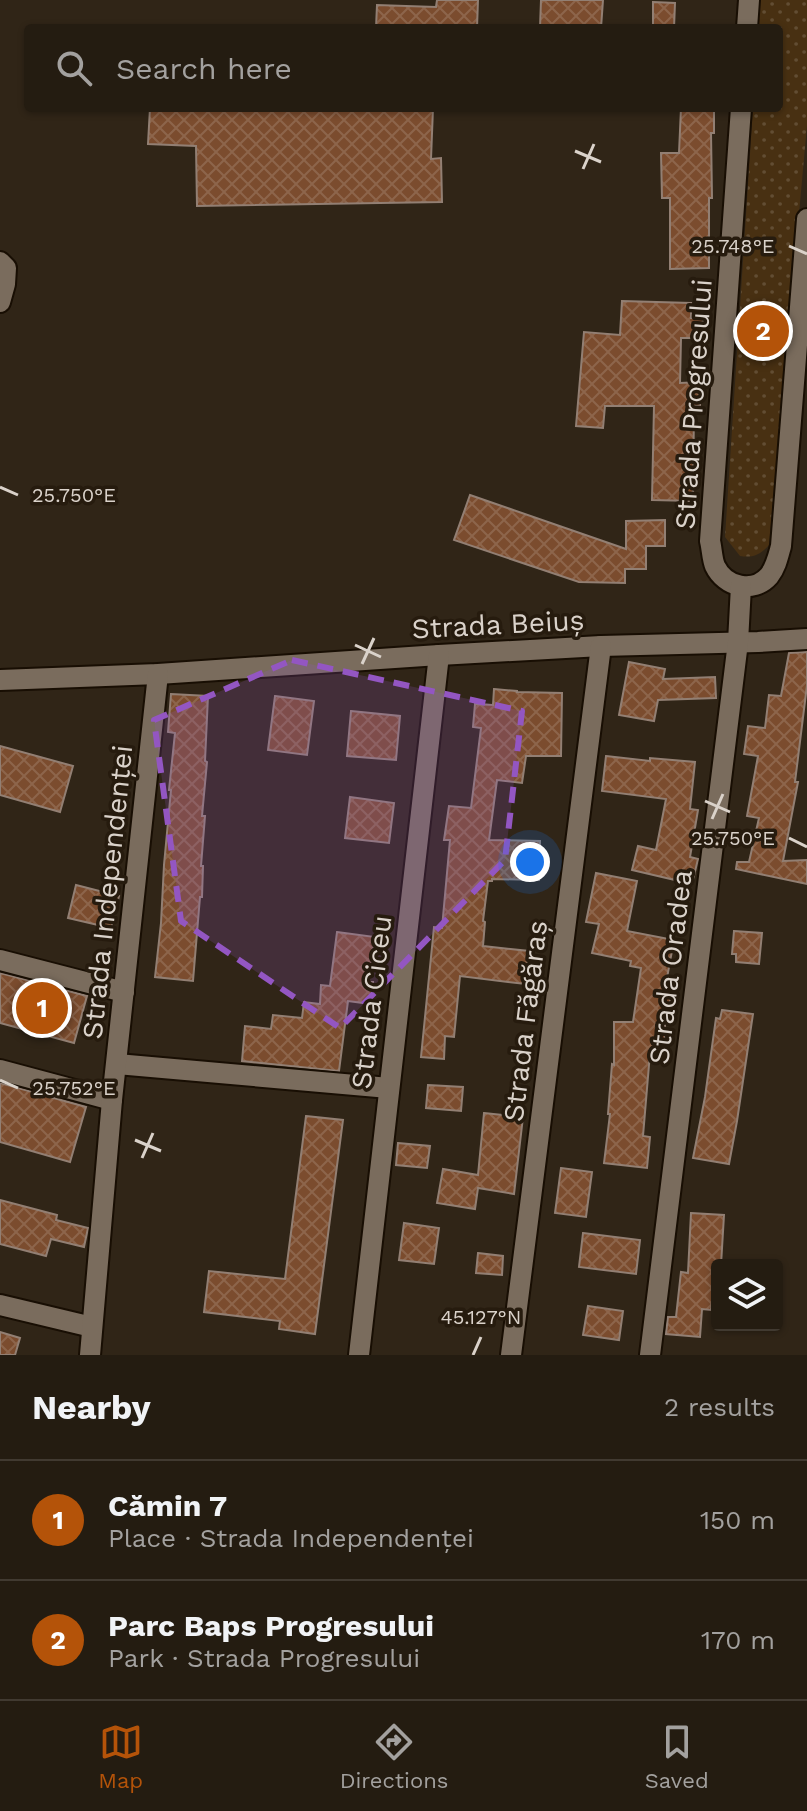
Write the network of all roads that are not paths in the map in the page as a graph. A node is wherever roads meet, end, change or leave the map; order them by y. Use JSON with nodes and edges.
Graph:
{"nodes":[{"id":1,"x":749,"y":0,"type":"edge"},
{"id":2,"x":747,"y":24,"type":"edge"},
{"id":3,"x":741,"y":112,"type":"edge"},
{"id":4,"x":807,"y":219,"type":"edge"},
{"id":5,"x":0,"y":262,"type":"edge"},
{"id":6,"x":2,"y":293,"type":"edge"},
{"id":7,"x":741,"y":586,"type":"junction"},
{"id":8,"x":807,"y":639,"type":"edge"},
{"id":9,"x":738,"y":642,"type":"junction"},
{"id":10,"x":601,"y":646,"type":"junction"},
{"id":11,"x":439,"y":655,"type":"junction"},
{"id":12,"x":158,"y":674,"type":"junction"},
{"id":13,"x":0,"y":680,"type":"edge"},
{"id":14,"x":0,"y":960,"type":"edge"},
{"id":15,"x":124,"y":992,"type":"junction"},
{"id":16,"x":117,"y":1064,"type":"junction"},
{"id":17,"x":0,"y":1070,"type":"edge"},
{"id":18,"x":389,"y":1088,"type":"junction"},
{"id":19,"x":112,"y":1100,"type":"junction"},
{"id":20,"x":0,"y":1305,"type":"edge"},
{"id":21,"x":92,"y":1327,"type":"junction"},
{"id":22,"x":90,"y":1355,"type":"edge"},
{"id":23,"x":359,"y":1355,"type":"edge"},
{"id":24,"x":511,"y":1355,"type":"edge"},
{"id":25,"x":650,"y":1355,"type":"edge"}],
"edges":[{"from":1,"to":2,"type":"street"},
{"from":3,"to":7,"type":"street","name":"Strada Progresului"},
{"from":4,"to":7,"type":"street"},
{"from":5,"to":6,"type":"street"},
{"from":7,"to":9,"type":"street","name":"Strada Oradea"},
{"from":8,"to":9,"type":"street","name":"Strada Beiuș"},
{"from":9,"to":10,"type":"street","name":"Strada Beiuș"},
{"from":9,"to":25,"type":"street","name":"Strada Oradea"},
{"from":10,"to":11,"type":"street","name":"Strada Beiuș"},
{"from":10,"to":24,"type":"street","name":"Strada Făgăraș"},
{"from":11,"to":12,"type":"street","name":"Strada Beiuș"},
{"from":11,"to":18,"type":"street","name":"Strada Ciceu"},
{"from":12,"to":13,"type":"street","name":"Strada Beiuș"},
{"from":12,"to":15,"type":"street","name":"Strada Independenței"},
{"from":14,"to":15,"type":"street"},
{"from":15,"to":16,"type":"street","name":"Strada Independenței"},
{"from":16,"to":18,"type":"street"},
{"from":16,"to":19,"type":"street","name":"Strada Independenței"},
{"from":17,"to":19,"type":"street"},
{"from":18,"to":23,"type":"street","name":"Strada Ciceu"},
{"from":19,"to":21,"type":"street","name":"Strada Independenței"},
{"from":20,"to":21,"type":"street"},
{"from":21,"to":22,"type":"street","name":"Strada Independenței"}]}
